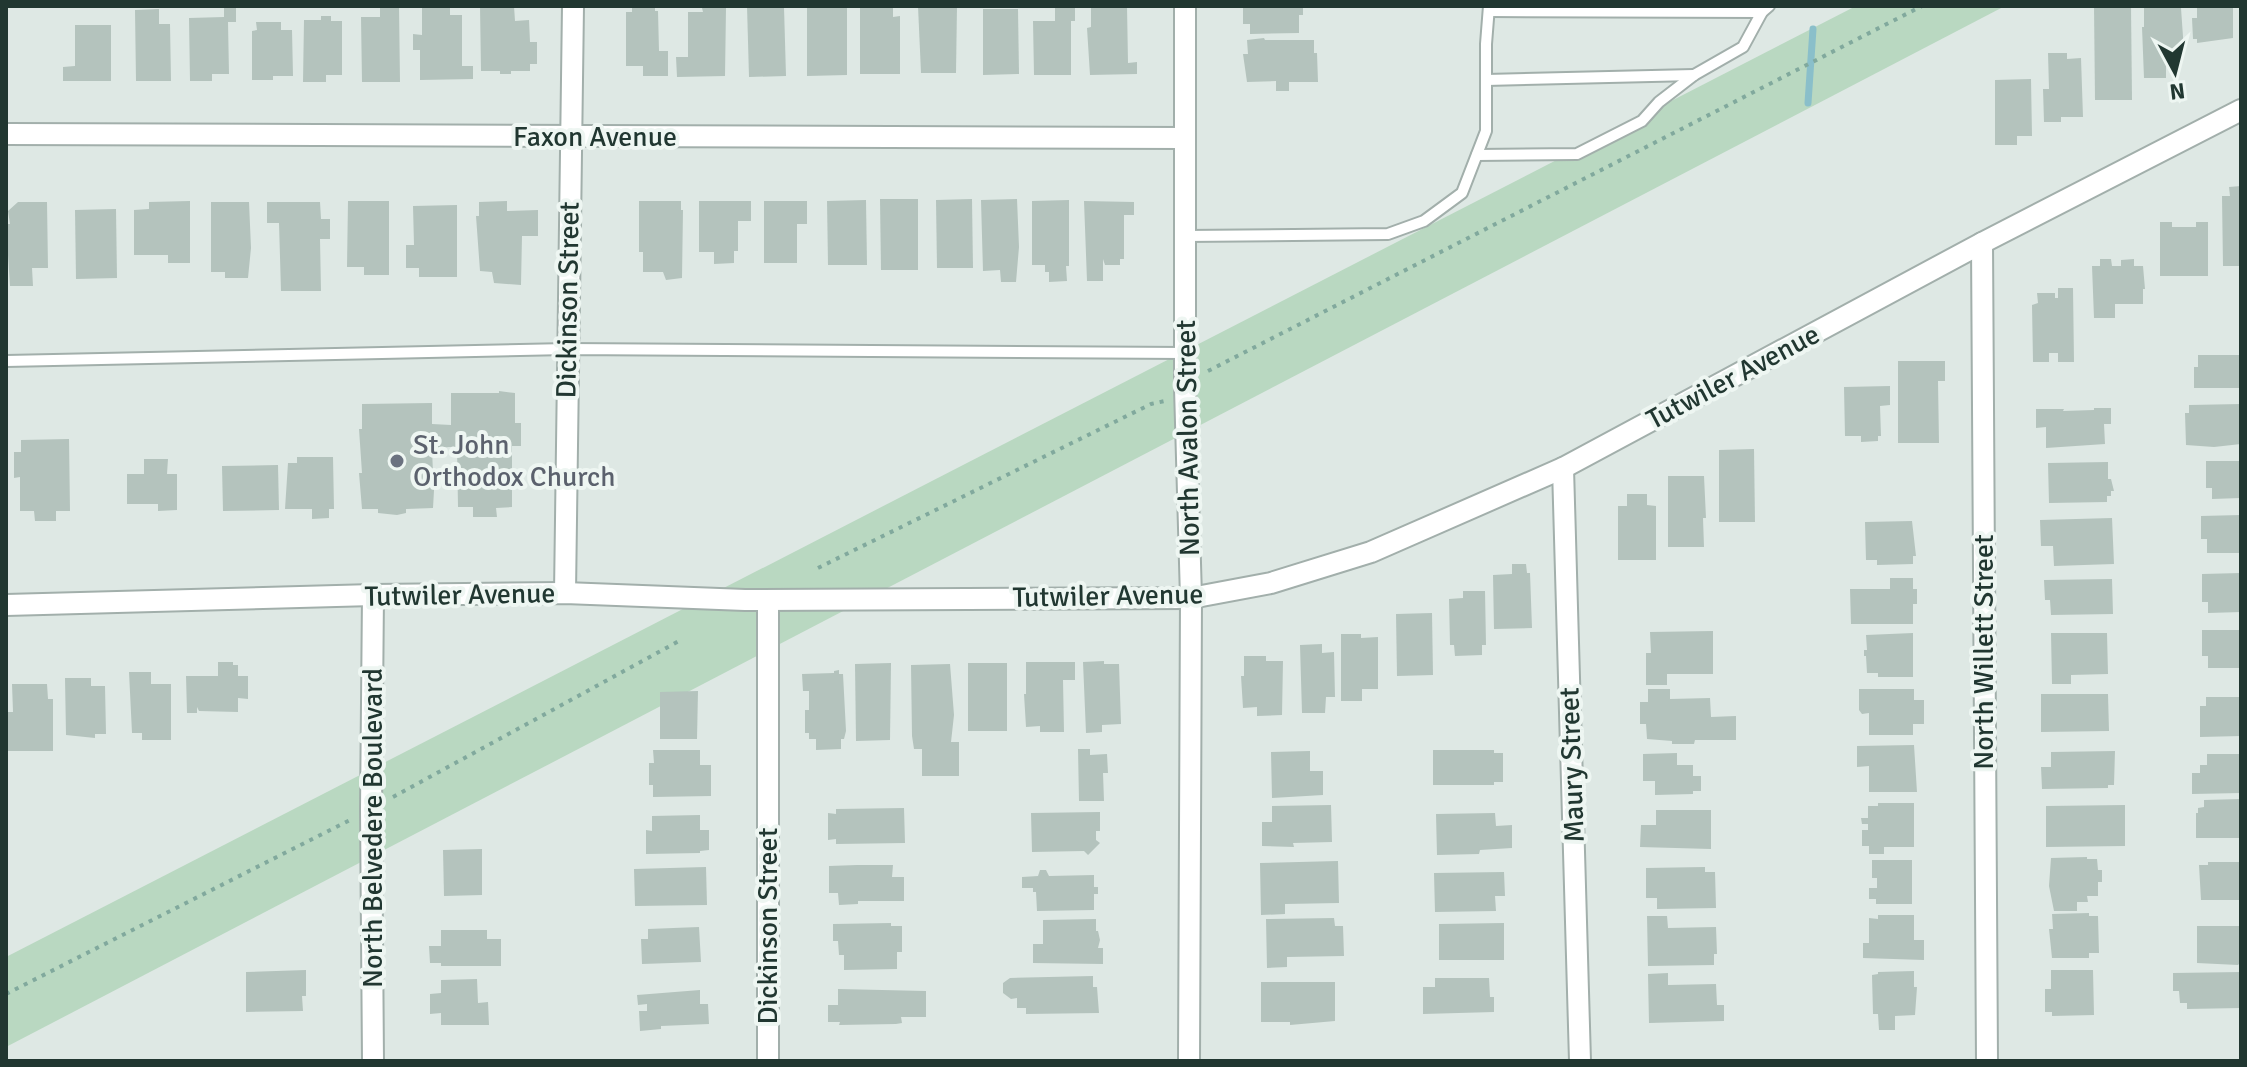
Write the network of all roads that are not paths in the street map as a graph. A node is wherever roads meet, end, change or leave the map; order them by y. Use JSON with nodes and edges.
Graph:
{"nodes":[{"id":1,"x":573,"y":6,"type":"edge"},
{"id":2,"x":1185,"y":6,"type":"edge"},
{"id":3,"x":1489,"y":9,"type":"edge"},
{"id":4,"x":1766,"y":9,"type":"edge"},
{"id":5,"x":1694,"y":75,"type":"junction"},
{"id":6,"x":1486,"y":80,"type":"junction"},
{"id":7,"x":2241,"y":110,"type":"edge"},
{"id":8,"x":6,"y":134,"type":"edge"},
{"id":9,"x":570,"y":137,"type":"junction"},
{"id":10,"x":1185,"y":138,"type":"junction"},
{"id":11,"x":1477,"y":155,"type":"junction"},
{"id":12,"x":1185,"y":236,"type":"junction"},
{"id":13,"x":1982,"y":243,"type":"junction"},
{"id":14,"x":567,"y":349,"type":"junction"},
{"id":15,"x":1186,"y":353,"type":"junction"},
{"id":16,"x":6,"y":361,"type":"edge"},
{"id":17,"x":1563,"y":468,"type":"junction"},
{"id":18,"x":565,"y":593,"type":"junction"},
{"id":19,"x":373,"y":595,"type":"junction"},
{"id":20,"x":1191,"y":598,"type":"junction"},
{"id":21,"x":768,"y":600,"type":"junction"},
{"id":22,"x":6,"y":605,"type":"edge"},
{"id":23,"x":373,"y":1059,"type":"edge"},
{"id":24,"x":768,"y":1061,"type":"edge"},
{"id":25,"x":1189,"y":1061,"type":"edge"},
{"id":26,"x":1580,"y":1061,"type":"edge"},
{"id":27,"x":1987,"y":1061,"type":"edge"}],
"edges":[{"from":1,"to":9,"type":"street","name":"Dickinson Street"},
{"from":2,"to":10,"type":"street","name":"North Avalon Street"},
{"from":3,"to":4,"type":"lane"},
{"from":3,"to":6,"type":"lane"},
{"from":4,"to":5,"type":"lane"},
{"from":5,"to":6,"type":"lane"},
{"from":5,"to":11,"type":"lane"},
{"from":6,"to":11,"type":"lane"},
{"from":7,"to":13,"type":"street","name":"Tutwiler Avenue"},
{"from":8,"to":9,"type":"street","name":"Faxon Avenue"},
{"from":9,"to":10,"type":"street","name":"Faxon Avenue"},
{"from":9,"to":14,"type":"street","name":"Dickinson Street"},
{"from":10,"to":12,"type":"street","name":"North Avalon Street"},
{"from":11,"to":12,"type":"lane"},
{"from":12,"to":15,"type":"street","name":"North Avalon Street"},
{"from":13,"to":17,"type":"street","name":"Tutwiler Avenue"},
{"from":13,"to":27,"type":"street","name":"North Willett Street"},
{"from":14,"to":15,"type":"lane"},
{"from":14,"to":16,"type":"lane"},
{"from":14,"to":18,"type":"street","name":"Dickinson Street"},
{"from":15,"to":20,"type":"street","name":"North Avalon Street"},
{"from":17,"to":20,"type":"street","name":"Tutwiler Avenue"},
{"from":17,"to":26,"type":"street","name":"Maury Street"},
{"from":18,"to":19,"type":"street","name":"Tutwiler Avenue"},
{"from":18,"to":21,"type":"street","name":"Tutwiler Avenue"},
{"from":19,"to":22,"type":"street","name":"Tutwiler Avenue"},
{"from":19,"to":23,"type":"street","name":"North Belvedere Boulevard"},
{"from":20,"to":21,"type":"street","name":"Tutwiler Avenue"},
{"from":20,"to":25,"type":"street","name":"North Avalon Street"},
{"from":21,"to":24,"type":"street","name":"Dickinson Street"}]}
